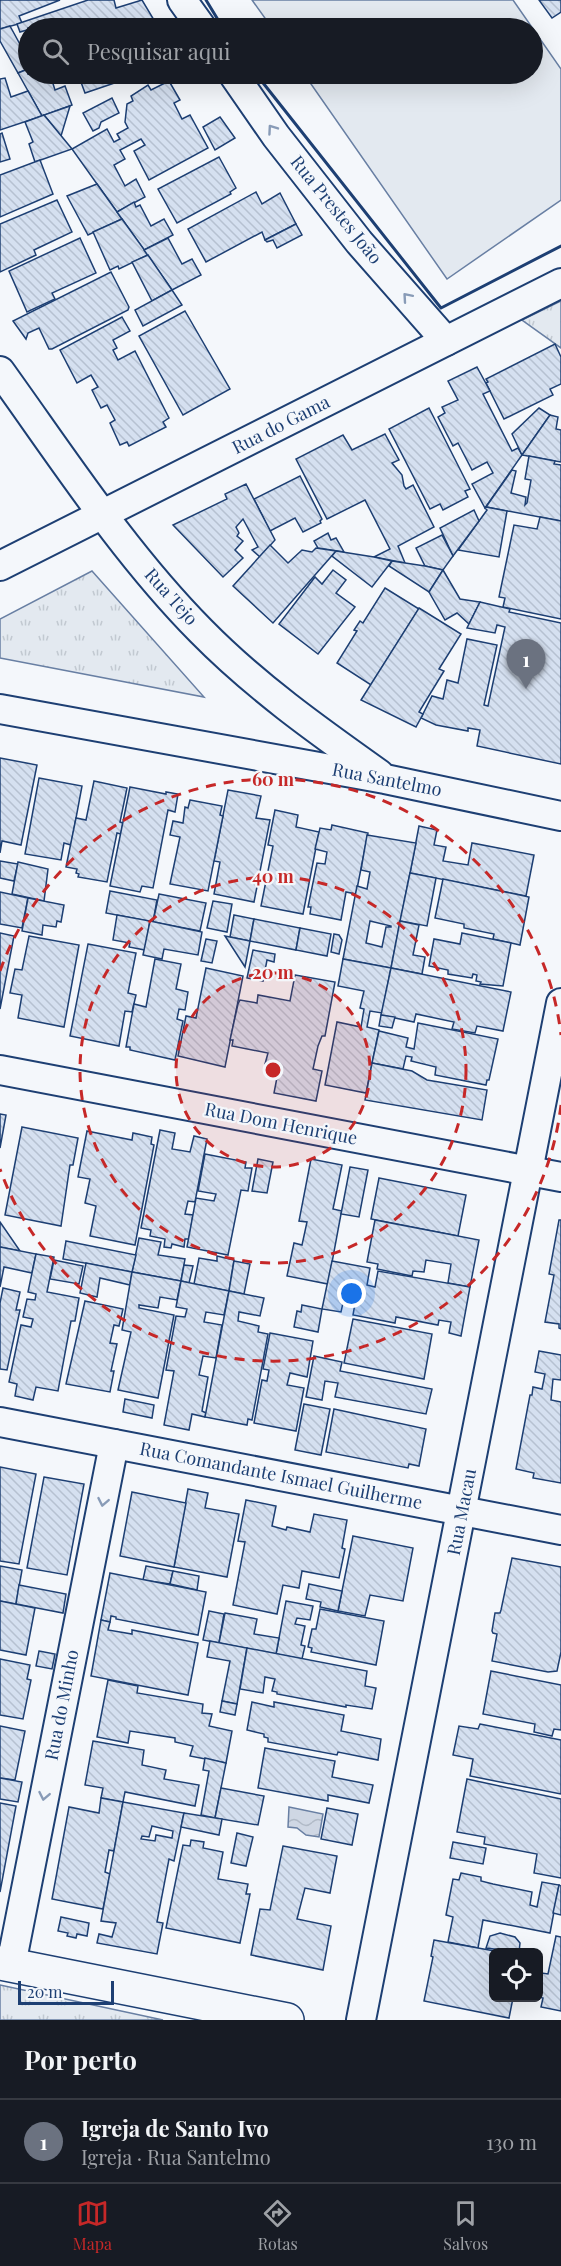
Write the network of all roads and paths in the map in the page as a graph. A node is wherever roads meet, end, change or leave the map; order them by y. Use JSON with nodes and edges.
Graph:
{"nodes":[{"id":1,"x":183,"y":0,"type":"edge"},
{"id":2,"x":195,"y":18,"type":"edge"},
{"id":3,"x":240,"y":84,"type":"edge"},
{"id":4,"x":561,"y":283,"type":"edge"},
{"id":5,"x":446,"y":341,"type":"junction"},
{"id":6,"x":0,"y":371,"type":"edge"},
{"id":7,"x":104,"y":514,"type":"junction"},
{"id":8,"x":0,"y":566,"type":"edge"},
{"id":9,"x":0,"y":709,"type":"edge"},
{"id":10,"x":385,"y":779,"type":"junction"},
{"id":11,"x":561,"y":816,"type":"edge"},
{"id":12,"x":561,"y":1003,"type":"edge"},
{"id":13,"x":0,"y":1070,"type":"edge"},
{"id":14,"x":527,"y":1171,"type":"junction"},
{"id":15,"x":561,"y":1177,"type":"edge"},
{"id":16,"x":0,"y":1422,"type":"edge"},
{"id":17,"x":114,"y":1444,"type":"junction"},
{"id":18,"x":462,"y":1511,"type":"junction"},
{"id":19,"x":561,"y":1530,"type":"edge"},
{"id":20,"x":5,"y":1964,"type":"edge"},
{"id":21,"x":287,"y":2020,"type":"edge"},
{"id":22,"x":361,"y":2020,"type":"edge"}],
"edges":[{"from":1,"to":2,"type":"street"},
{"from":5,"to":3,"type":"street","name":"Rua Prestes João","one_way":true},
{"from":4,"to":5,"type":"street","name":"Rua do Gama"},
{"from":5,"to":7,"type":"street","name":"Rua do Gama"},
{"from":6,"to":7,"type":"street","name":"Rua Tejo"},
{"from":7,"to":8,"type":"street","name":"Rua do Gama"},
{"from":7,"to":10,"type":"street","name":"Rua Tejo"},
{"from":9,"to":10,"type":"street","name":"Rua Santelmo"},
{"from":10,"to":11,"type":"street","name":"Rua Santelmo"},
{"from":12,"to":14,"type":"street","name":"Rua Macau"},
{"from":13,"to":14,"type":"street","name":"Rua Dom Henrique"},
{"from":14,"to":15,"type":"street","name":"Rua Dom Henrique"},
{"from":14,"to":18,"type":"street","name":"Rua Macau"},
{"from":16,"to":17,"type":"street","name":"Rua Comandante Ismael Guilherme"},
{"from":17,"to":18,"type":"street","name":"Rua Comandante Ismael Guilherme"},
{"from":17,"to":20,"type":"street","name":"Rua do Minho","one_way":true},
{"from":18,"to":19,"type":"street","name":"Rua Comandante Ismael Guilherme"},
{"from":18,"to":22,"type":"street","name":"Rua Macau"},
{"from":20,"to":21,"type":"street"}]}
